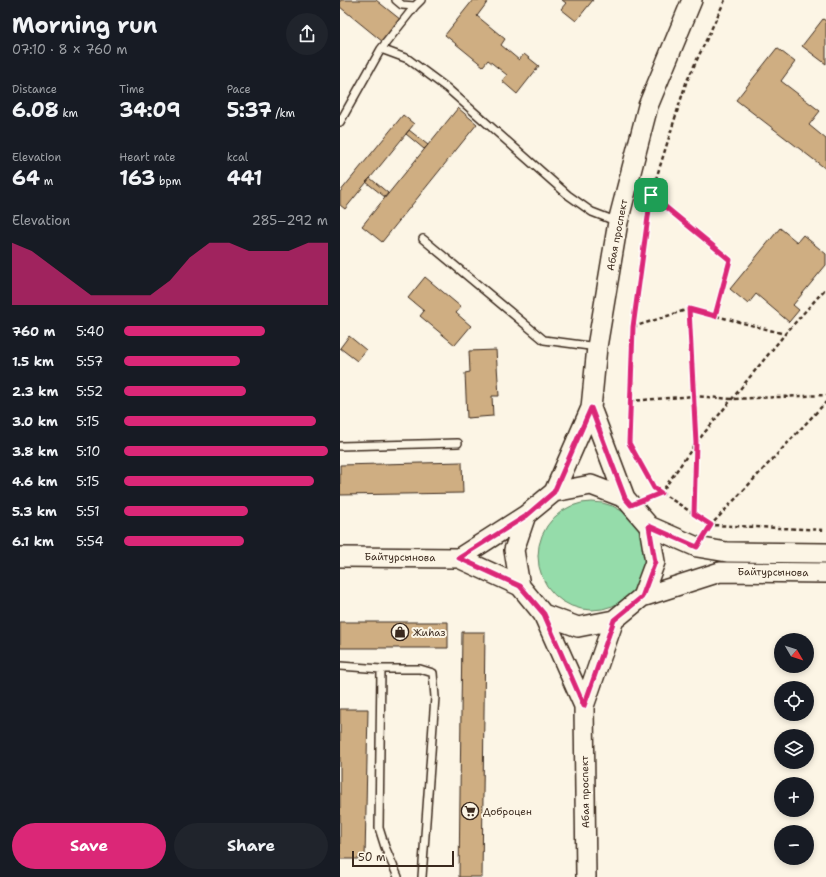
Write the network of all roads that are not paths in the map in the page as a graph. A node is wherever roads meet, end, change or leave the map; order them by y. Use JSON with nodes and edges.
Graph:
{"nodes":[{"id":1,"x":396,"y":0,"type":"edge"},
{"id":2,"x":421,"y":0,"type":"edge"},
{"id":3,"x":692,"y":0,"type":"edge"},
{"id":4,"x":415,"y":6,"type":"junction"},
{"id":5,"x":381,"y":49,"type":"junction"},
{"id":6,"x":340,"y":122,"type":"edge"},
{"id":7,"x":618,"y":222,"type":"junction"},
{"id":8,"x":423,"y":239,"type":"dead end"},
{"id":9,"x":597,"y":347,"type":"junction"},
{"id":10,"x":591,"y":408,"type":"junction"},
{"id":11,"x":458,"y":443,"type":"dead end"},
{"id":12,"x":340,"y":446,"type":"edge"},
{"id":13,"x":554,"y":492,"type":"junction"},
{"id":14,"x":628,"y":501,"type":"junction"},
{"id":15,"x":526,"y":516,"type":"junction"},
{"id":16,"x":649,"y":526,"type":"junction"},
{"id":17,"x":826,"y":553,"type":"edge"},
{"id":18,"x":340,"y":557,"type":"edge"},
{"id":19,"x":459,"y":558,"type":"junction"},
{"id":20,"x":826,"y":573,"type":"edge"},
{"id":21,"x":520,"y":586,"type":"junction"},
{"id":22,"x":642,"y":597,"type":"junction"},
{"id":23,"x":544,"y":614,"type":"junction"},
{"id":24,"x":614,"y":620,"type":"junction"},
{"id":25,"x":340,"y":666,"type":"edge"},
{"id":26,"x":381,"y":669,"type":"junction"},
{"id":27,"x":584,"y":706,"type":"junction"},
{"id":28,"x":398,"y":877,"type":"edge"},
{"id":29,"x":422,"y":877,"type":"edge"},
{"id":30,"x":586,"y":877,"type":"edge"}],
"edges":[{"from":1,"to":4,"type":"lane"},
{"from":2,"to":4,"type":"lane"},
{"from":3,"to":7,"type":"street","name":"Абая проспект"},
{"from":4,"to":5,"type":"lane"},
{"from":5,"to":6,"type":"lane"},
{"from":5,"to":7,"type":"lane"},
{"from":7,"to":9,"type":"street","name":"Абая проспект"},
{"from":8,"to":9,"type":"lane"},
{"from":9,"to":10,"type":"street","name":"Абая проспект"},
{"from":10,"to":13,"type":"street"},
{"from":10,"to":14,"type":"street"},
{"from":11,"to":12,"type":"lane"},
{"from":13,"to":14,"type":"street"},
{"from":13,"to":15,"type":"street"},
{"from":14,"to":16,"type":"street"},
{"from":15,"to":19,"type":"street"},
{"from":15,"to":21,"type":"street"},
{"from":16,"to":17,"type":"street","name":"Байтурсынова"},
{"from":16,"to":22,"type":"street"},
{"from":18,"to":19,"type":"street","name":"Байтурсынова"},
{"from":19,"to":21,"type":"street"},
{"from":20,"to":22,"type":"street","name":"Байтурсынова"},
{"from":21,"to":23,"type":"street"},
{"from":22,"to":24,"type":"street"},
{"from":23,"to":24,"type":"street"},
{"from":23,"to":27,"type":"street"},
{"from":24,"to":27,"type":"street"},
{"from":25,"to":26,"type":"lane"},
{"from":26,"to":28,"type":"lane"},
{"from":26,"to":29,"type":"lane"},
{"from":27,"to":30,"type":"street","name":"Абая проспект"}]}
